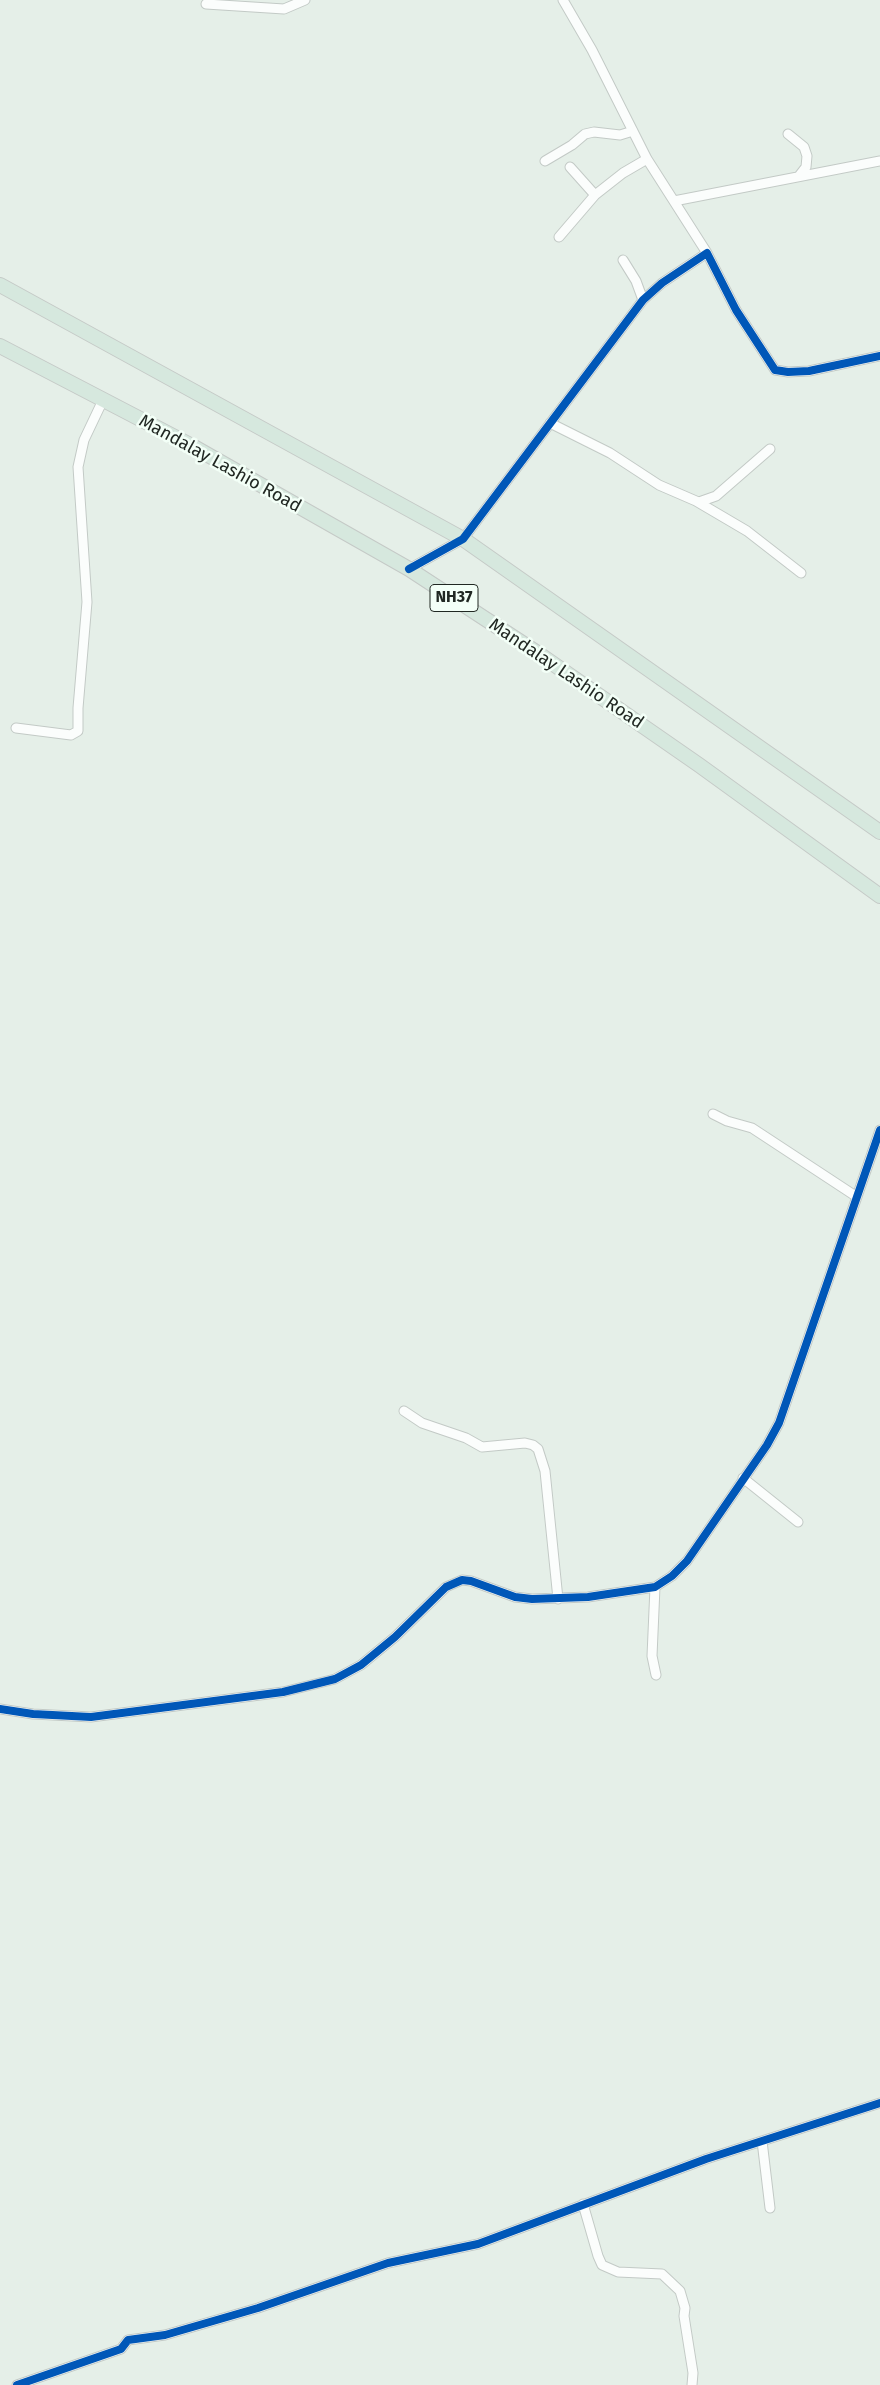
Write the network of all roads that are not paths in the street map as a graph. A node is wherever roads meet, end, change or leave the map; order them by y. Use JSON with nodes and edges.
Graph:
{"nodes":[{"id":1,"x":305,"y":0,"type":"edge"},
{"id":2,"x":562,"y":0,"type":"edge"},
{"id":3,"x":206,"y":4,"type":"dead end"},
{"id":4,"x":633,"y":130,"type":"junction"},
{"id":5,"x":788,"y":134,"type":"dead end"},
{"id":6,"x":647,"y":158,"type":"junction"},
{"id":7,"x":880,"y":160,"type":"edge"},
{"id":8,"x":545,"y":161,"type":"dead end"},
{"id":9,"x":570,"y":167,"type":"dead end"},
{"id":10,"x":799,"y":176,"type":"junction"},
{"id":11,"x":595,"y":195,"type":"junction"},
{"id":12,"x":674,"y":201,"type":"junction"},
{"id":13,"x":560,"y":237,"type":"dead end"},
{"id":14,"x":707,"y":253,"type":"junction"},
{"id":15,"x":624,"y":260,"type":"dead end"},
{"id":16,"x":0,"y":285,"type":"edge"},
{"id":17,"x":643,"y":300,"type":"junction"},
{"id":18,"x":0,"y":346,"type":"edge"},
{"id":19,"x":880,"y":356,"type":"edge"},
{"id":20,"x":103,"y":400,"type":"junction"},
{"id":21,"x":550,"y":423,"type":"junction"},
{"id":22,"x":770,"y":449,"type":"dead end"},
{"id":23,"x":698,"y":502,"type":"junction"},
{"id":24,"x":463,"y":539,"type":"junction"},
{"id":25,"x":409,"y":569,"type":"junction"},
{"id":26,"x":801,"y":573,"type":"dead end"},
{"id":27,"x":16,"y":728,"type":"dead end"},
{"id":28,"x":880,"y":832,"type":"edge"},
{"id":29,"x":880,"y":896,"type":"edge"},
{"id":30,"x":713,"y":1114,"type":"dead end"},
{"id":31,"x":880,"y":1130,"type":"edge"},
{"id":32,"x":857,"y":1197,"type":"junction"},
{"id":33,"x":404,"y":1411,"type":"dead end"},
{"id":34,"x":743,"y":1478,"type":"junction"},
{"id":35,"x":798,"y":1522,"type":"dead end"},
{"id":36,"x":655,"y":1587,"type":"junction"},
{"id":37,"x":558,"y":1599,"type":"junction"},
{"id":38,"x":656,"y":1675,"type":"dead end"},
{"id":39,"x":0,"y":1708,"type":"edge"},
{"id":40,"x":880,"y":2103,"type":"edge"},
{"id":41,"x":762,"y":2141,"type":"junction"},
{"id":42,"x":583,"y":2204,"type":"junction"},
{"id":43,"x":770,"y":2208,"type":"dead end"},
{"id":44,"x":17,"y":2385,"type":"edge"},
{"id":45,"x":692,"y":2385,"type":"edge"}],
"edges":[{"from":1,"to":3,"type":"street"},
{"from":2,"to":4,"type":"street"},
{"from":4,"to":6,"type":"street"},
{"from":4,"to":8,"type":"street"},
{"from":5,"to":10,"type":"street"},
{"from":6,"to":11,"type":"street"},
{"from":6,"to":12,"type":"street"},
{"from":7,"to":10,"type":"street"},
{"from":9,"to":11,"type":"street"},
{"from":10,"to":12,"type":"street"},
{"from":11,"to":13,"type":"street"},
{"from":12,"to":14,"type":"street"},
{"from":14,"to":17,"type":"street"},
{"from":14,"to":19,"type":"street"},
{"from":15,"to":17,"type":"street"},
{"from":16,"to":24,"type":"highway"},
{"from":17,"to":21,"type":"street"},
{"from":18,"to":20,"type":"highway","name":"Mandalay Lashio Road","number":"NH37"},
{"from":20,"to":25,"type":"highway","name":"Mandalay Lashio Road","number":"NH37"},
{"from":20,"to":27,"type":"street"},
{"from":21,"to":23,"type":"street"},
{"from":21,"to":24,"type":"street"},
{"from":22,"to":23,"type":"street"},
{"from":23,"to":26,"type":"street"},
{"from":24,"to":25,"type":"street"},
{"from":24,"to":28,"type":"highway"},
{"from":25,"to":29,"type":"highway","name":"Mandalay Lashio Road","number":"NH37"},
{"from":30,"to":32,"type":"street"},
{"from":31,"to":32,"type":"street"},
{"from":32,"to":34,"type":"street"},
{"from":33,"to":37,"type":"street"},
{"from":34,"to":35,"type":"street"},
{"from":34,"to":36,"type":"street"},
{"from":36,"to":37,"type":"street"},
{"from":36,"to":38,"type":"street"},
{"from":37,"to":39,"type":"street"},
{"from":40,"to":41,"type":"street"},
{"from":41,"to":42,"type":"street"},
{"from":41,"to":43,"type":"street"},
{"from":42,"to":44,"type":"street"},
{"from":42,"to":45,"type":"street"}]}
